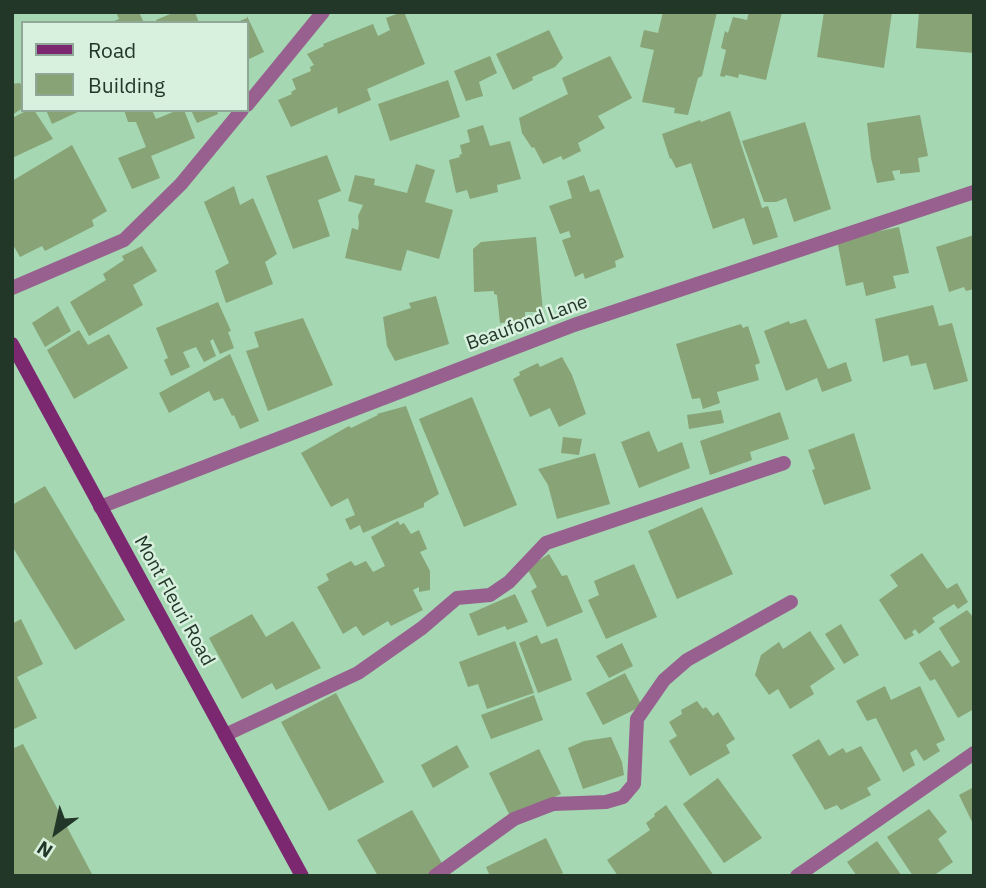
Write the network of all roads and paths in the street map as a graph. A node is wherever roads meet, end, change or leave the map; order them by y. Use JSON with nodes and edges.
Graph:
{"nodes":[{"id":1,"x":323,"y":12,"type":"edge"},
{"id":2,"x":248,"y":104,"type":"edge"},
{"id":3,"x":240,"y":112,"type":"edge"},
{"id":4,"x":974,"y":192,"type":"edge"},
{"id":5,"x":12,"y":288,"type":"edge"},
{"id":6,"x":12,"y":344,"type":"edge"},
{"id":7,"x":784,"y":463,"type":"dead end"},
{"id":8,"x":100,"y":506,"type":"junction"},
{"id":9,"x":791,"y":602,"type":"dead end"},
{"id":10,"x":225,"y":735,"type":"junction"},
{"id":11,"x":974,"y":753,"type":"edge"},
{"id":12,"x":302,"y":876,"type":"edge"},
{"id":13,"x":435,"y":876,"type":"edge"},
{"id":14,"x":797,"y":876,"type":"edge"}],
"edges":[{"from":1,"to":2,"type":"street"},
{"from":3,"to":5,"type":"street"},
{"from":4,"to":8,"type":"street","name":"Beaufond Lane"},
{"from":6,"to":8,"type":"main road","name":"Mont Fleuri Road"},
{"from":7,"to":10,"type":"street"},
{"from":8,"to":10,"type":"main road","name":"Mont Fleuri Road"},
{"from":9,"to":13,"type":"street"},
{"from":10,"to":12,"type":"main road","name":"Mont Fleuri Road"},
{"from":11,"to":14,"type":"street"}]}
